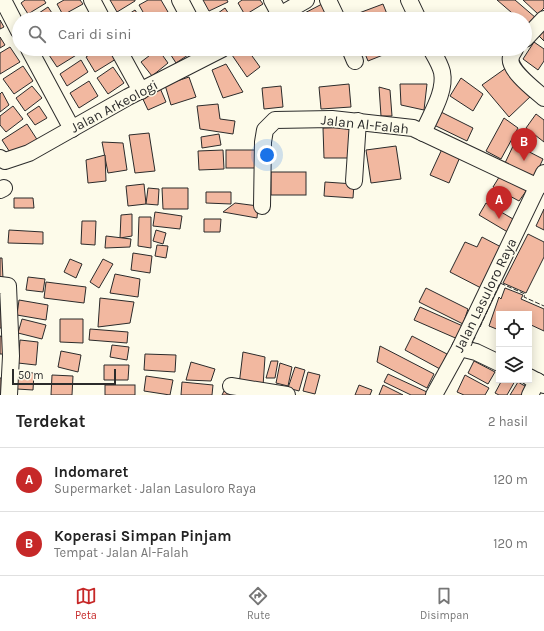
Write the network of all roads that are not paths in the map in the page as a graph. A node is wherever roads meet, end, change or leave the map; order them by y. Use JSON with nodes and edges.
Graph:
{"nodes":[{"id":1,"x":3,"y":0,"type":"edge"},
{"id":2,"x":92,"y":0,"type":"edge"},
{"id":3,"x":180,"y":0,"type":"edge"},
{"id":4,"x":272,"y":0,"type":"edge"},
{"id":5,"x":306,"y":0,"type":"edge"},
{"id":6,"x":328,"y":0,"type":"edge"},
{"id":7,"x":409,"y":0,"type":"edge"},
{"id":8,"x":98,"y":12,"type":"edge"},
{"id":9,"x":186,"y":12,"type":"edge"},
{"id":10,"x":275,"y":12,"type":"edge"},
{"id":11,"x":285,"y":12,"type":"edge"},
{"id":12,"x":333,"y":12,"type":"edge"},
{"id":13,"x":415,"y":12,"type":"edge"},
{"id":14,"x":12,"y":17,"type":"edge"},
{"id":15,"x":544,"y":19,"type":"edge"},
{"id":16,"x":532,"y":31,"type":"edge"},
{"id":17,"x":33,"y":56,"type":"edge"},
{"id":18,"x":122,"y":56,"type":"edge"},
{"id":19,"x":205,"y":56,"type":"edge"},
{"id":20,"x":434,"y":56,"type":"edge"},
{"id":21,"x":512,"y":56,"type":"edge"},
{"id":22,"x":141,"y":91,"type":"junction"},
{"id":23,"x":544,"y":98,"type":"edge"},
{"id":24,"x":358,"y":121,"type":"junction"},
{"id":25,"x":72,"y":129,"type":"junction"},
{"id":26,"x":423,"y":133,"type":"junction"},
{"id":27,"x":3,"y":160,"type":"edge"},
{"id":28,"x":541,"y":180,"type":"edge"},
{"id":29,"x":354,"y":181,"type":"dead end"},
{"id":30,"x":262,"y":206,"type":"dead end"},
{"id":31,"x":0,"y":285,"type":"edge"},
{"id":32,"x":460,"y":348,"type":"junction"},
{"id":33,"x":496,"y":362,"type":"edge"},
{"id":34,"x":231,"y":386,"type":"dead end"},
{"id":35,"x":9,"y":395,"type":"edge"},
{"id":36,"x":287,"y":395,"type":"edge"},
{"id":37,"x":434,"y":395,"type":"edge"}],
"edges":[{"from":1,"to":14,"type":"street"},
{"from":2,"to":8,"type":"street"},
{"from":3,"to":9,"type":"street"},
{"from":4,"to":10,"type":"street"},
{"from":5,"to":11,"type":"street"},
{"from":6,"to":12,"type":"street"},
{"from":7,"to":13,"type":"street"},
{"from":15,"to":16,"type":"street"},
{"from":17,"to":25,"type":"street"},
{"from":18,"to":22,"type":"street"},
{"from":19,"to":22,"type":"street","name":"Jalan Arkeologi"},
{"from":20,"to":26,"type":"street"},
{"from":21,"to":23,"type":"street"},
{"from":22,"to":25,"type":"street","name":"Jalan Arkeologi"},
{"from":24,"to":26,"type":"street","name":"Jalan Al-Falah"},
{"from":24,"to":29,"type":"street"},
{"from":24,"to":30,"type":"street","name":"Jalan Al-Falah"},
{"from":25,"to":27,"type":"street","name":"Jalan Arkeologi"},
{"from":26,"to":28,"type":"street","name":"Jalan Al-Falah"},
{"from":28,"to":32,"type":"street","name":"Jalan Lasuloro Raya"},
{"from":31,"to":35,"type":"street"},
{"from":32,"to":33,"type":"street"},
{"from":32,"to":37,"type":"street","name":"Jalan Lasuloro Raya"},
{"from":34,"to":36,"type":"street"}]}
